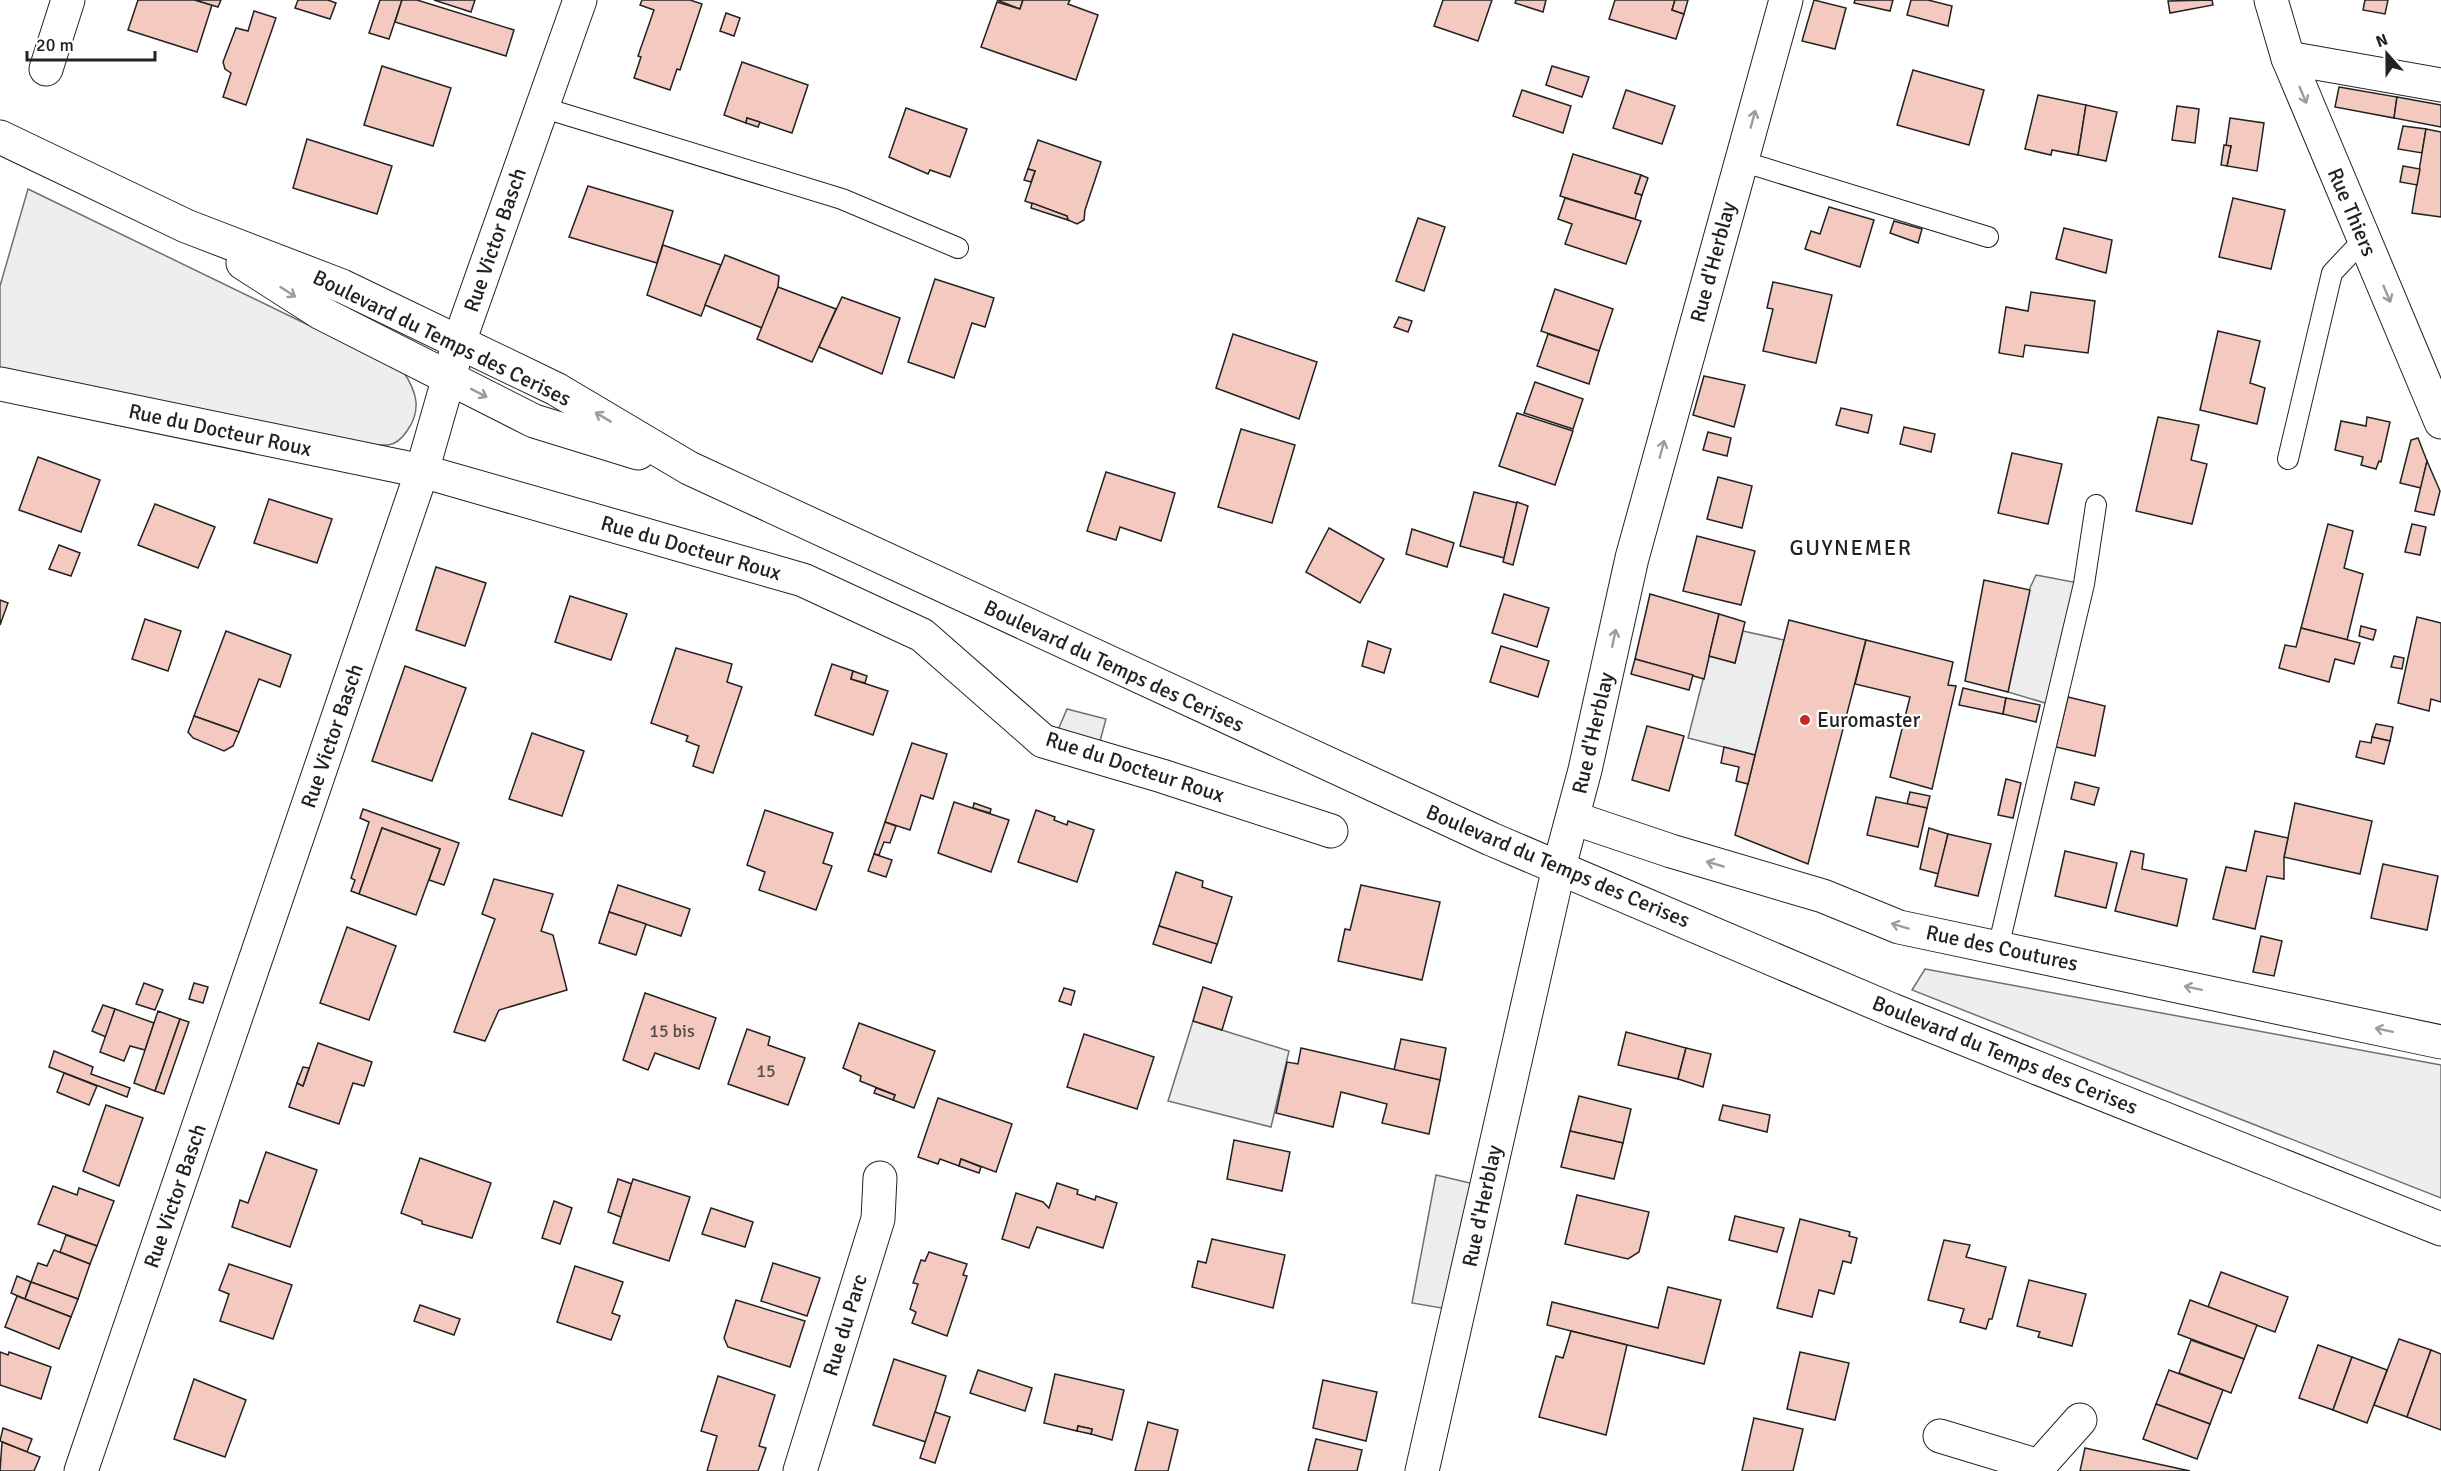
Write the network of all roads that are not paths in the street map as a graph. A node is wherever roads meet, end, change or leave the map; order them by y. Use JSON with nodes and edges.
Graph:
{"nodes":[{"id":1,"x":68,"y":0,"type":"edge"},
{"id":2,"x":580,"y":0,"type":"edge"},
{"id":3,"x":1786,"y":0,"type":"edge"},
{"id":4,"x":2271,"y":0,"type":"edge"},
{"id":5,"x":2288,"y":58,"type":"junction"},
{"id":6,"x":46,"y":69,"type":"dead end"},
{"id":7,"x":2441,"y":85,"type":"edge"},
{"id":8,"x":541,"y":107,"type":"junction"},
{"id":9,"x":0,"y":137,"type":"edge"},
{"id":10,"x":1741,"y":161,"type":"junction"},
{"id":11,"x":186,"y":226,"type":"junction"},
{"id":12,"x":1988,"y":237,"type":"dead end"},
{"id":13,"x":2364,"y":240,"type":"junction"},
{"id":14,"x":958,"y":248,"type":"dead end"},
{"id":15,"x":459,"y":342,"type":"junction"},
{"id":16,"x":448,"y":378,"type":"junction"},
{"id":17,"x":0,"y":384,"type":"edge"},
{"id":18,"x":2441,"y":422,"type":"edge"},
{"id":19,"x":2288,"y":459,"type":"dead end"},
{"id":20,"x":689,"y":468,"type":"junction"},
{"id":21,"x":422,"y":471,"type":"junction"},
{"id":22,"x":2096,"y":505,"type":"dead end"},
{"id":23,"x":1573,"y":818,"type":"junction"},
{"id":24,"x":1331,"y":831,"type":"dead end"},
{"id":25,"x":1559,"y":867,"type":"junction"},
{"id":26,"x":1998,"y":948,"type":"junction"},
{"id":27,"x":2441,"y":1042,"type":"edge"},
{"id":28,"x":880,"y":1178,"type":"dead end"},
{"id":29,"x":2441,"y":1229,"type":"edge"},
{"id":30,"x":2080,"y":1420,"type":"dead end"},
{"id":31,"x":1940,"y":1436,"type":"dead end"},
{"id":32,"x":2038,"y":1469,"type":"edge"},
{"id":33,"x":81,"y":1471,"type":"edge"},
{"id":34,"x":800,"y":1471,"type":"edge"},
{"id":35,"x":1422,"y":1471,"type":"edge"}],
"edges":[{"from":1,"to":6,"type":"street"},
{"from":2,"to":8,"type":"street","name":"Rue Victor Basch"},
{"from":10,"to":3,"type":"street","name":"Rue d'Herblay","one_way":true},
{"from":4,"to":5,"type":"street","name":"Rue Thiers"},
{"from":5,"to":7,"type":"street"},
{"from":5,"to":13,"type":"street","name":"Rue Thiers","one_way":true},
{"from":8,"to":14,"type":"lane"},
{"from":8,"to":15,"type":"street","name":"Rue Victor Basch"},
{"from":9,"to":11,"type":"street","name":"Boulevard du Temps des Cerises"},
{"from":10,"to":12,"type":"lane"},
{"from":23,"to":10,"type":"street","name":"Rue d'Herblay","one_way":true},
{"from":11,"to":15,"type":"street","name":"Boulevard du Temps des Cerises"},
{"from":11,"to":16,"type":"street","name":"Boulevard du Temps des Cerises","one_way":true},
{"from":13,"to":18,"type":"street","name":"Rue Thiers","one_way":true},
{"from":13,"to":19,"type":"lane"},
{"from":15,"to":16,"type":"street","name":"Rue Victor Basch"},
{"from":20,"to":15,"type":"street","name":"Boulevard du Temps des Cerises","one_way":true},
{"from":16,"to":20,"type":"street","name":"Boulevard du Temps des Cerises","one_way":true},
{"from":16,"to":21,"type":"street","name":"Rue Victor Basch"},
{"from":17,"to":21,"type":"street","name":"Rue du Docteur Roux"},
{"from":20,"to":25,"type":"street","name":"Boulevard du Temps des Cerises"},
{"from":21,"to":24,"type":"street","name":"Rue du Docteur Roux"},
{"from":21,"to":33,"type":"street","name":"Rue Victor Basch"},
{"from":22,"to":26,"type":"lane"},
{"from":23,"to":25,"type":"street","name":"Rue d'Herblay"},
{"from":26,"to":23,"type":"street","name":"Rue des Coutures","one_way":true},
{"from":25,"to":29,"type":"street","name":"Boulevard du Temps des Cerises"},
{"from":25,"to":35,"type":"street","name":"Rue d'Herblay"},
{"from":27,"to":26,"type":"street","name":"Rue des Coutures","one_way":true},
{"from":28,"to":34,"type":"street","name":"Rue du Parc"},
{"from":30,"to":32,"type":"street"},
{"from":31,"to":32,"type":"street"}]}
